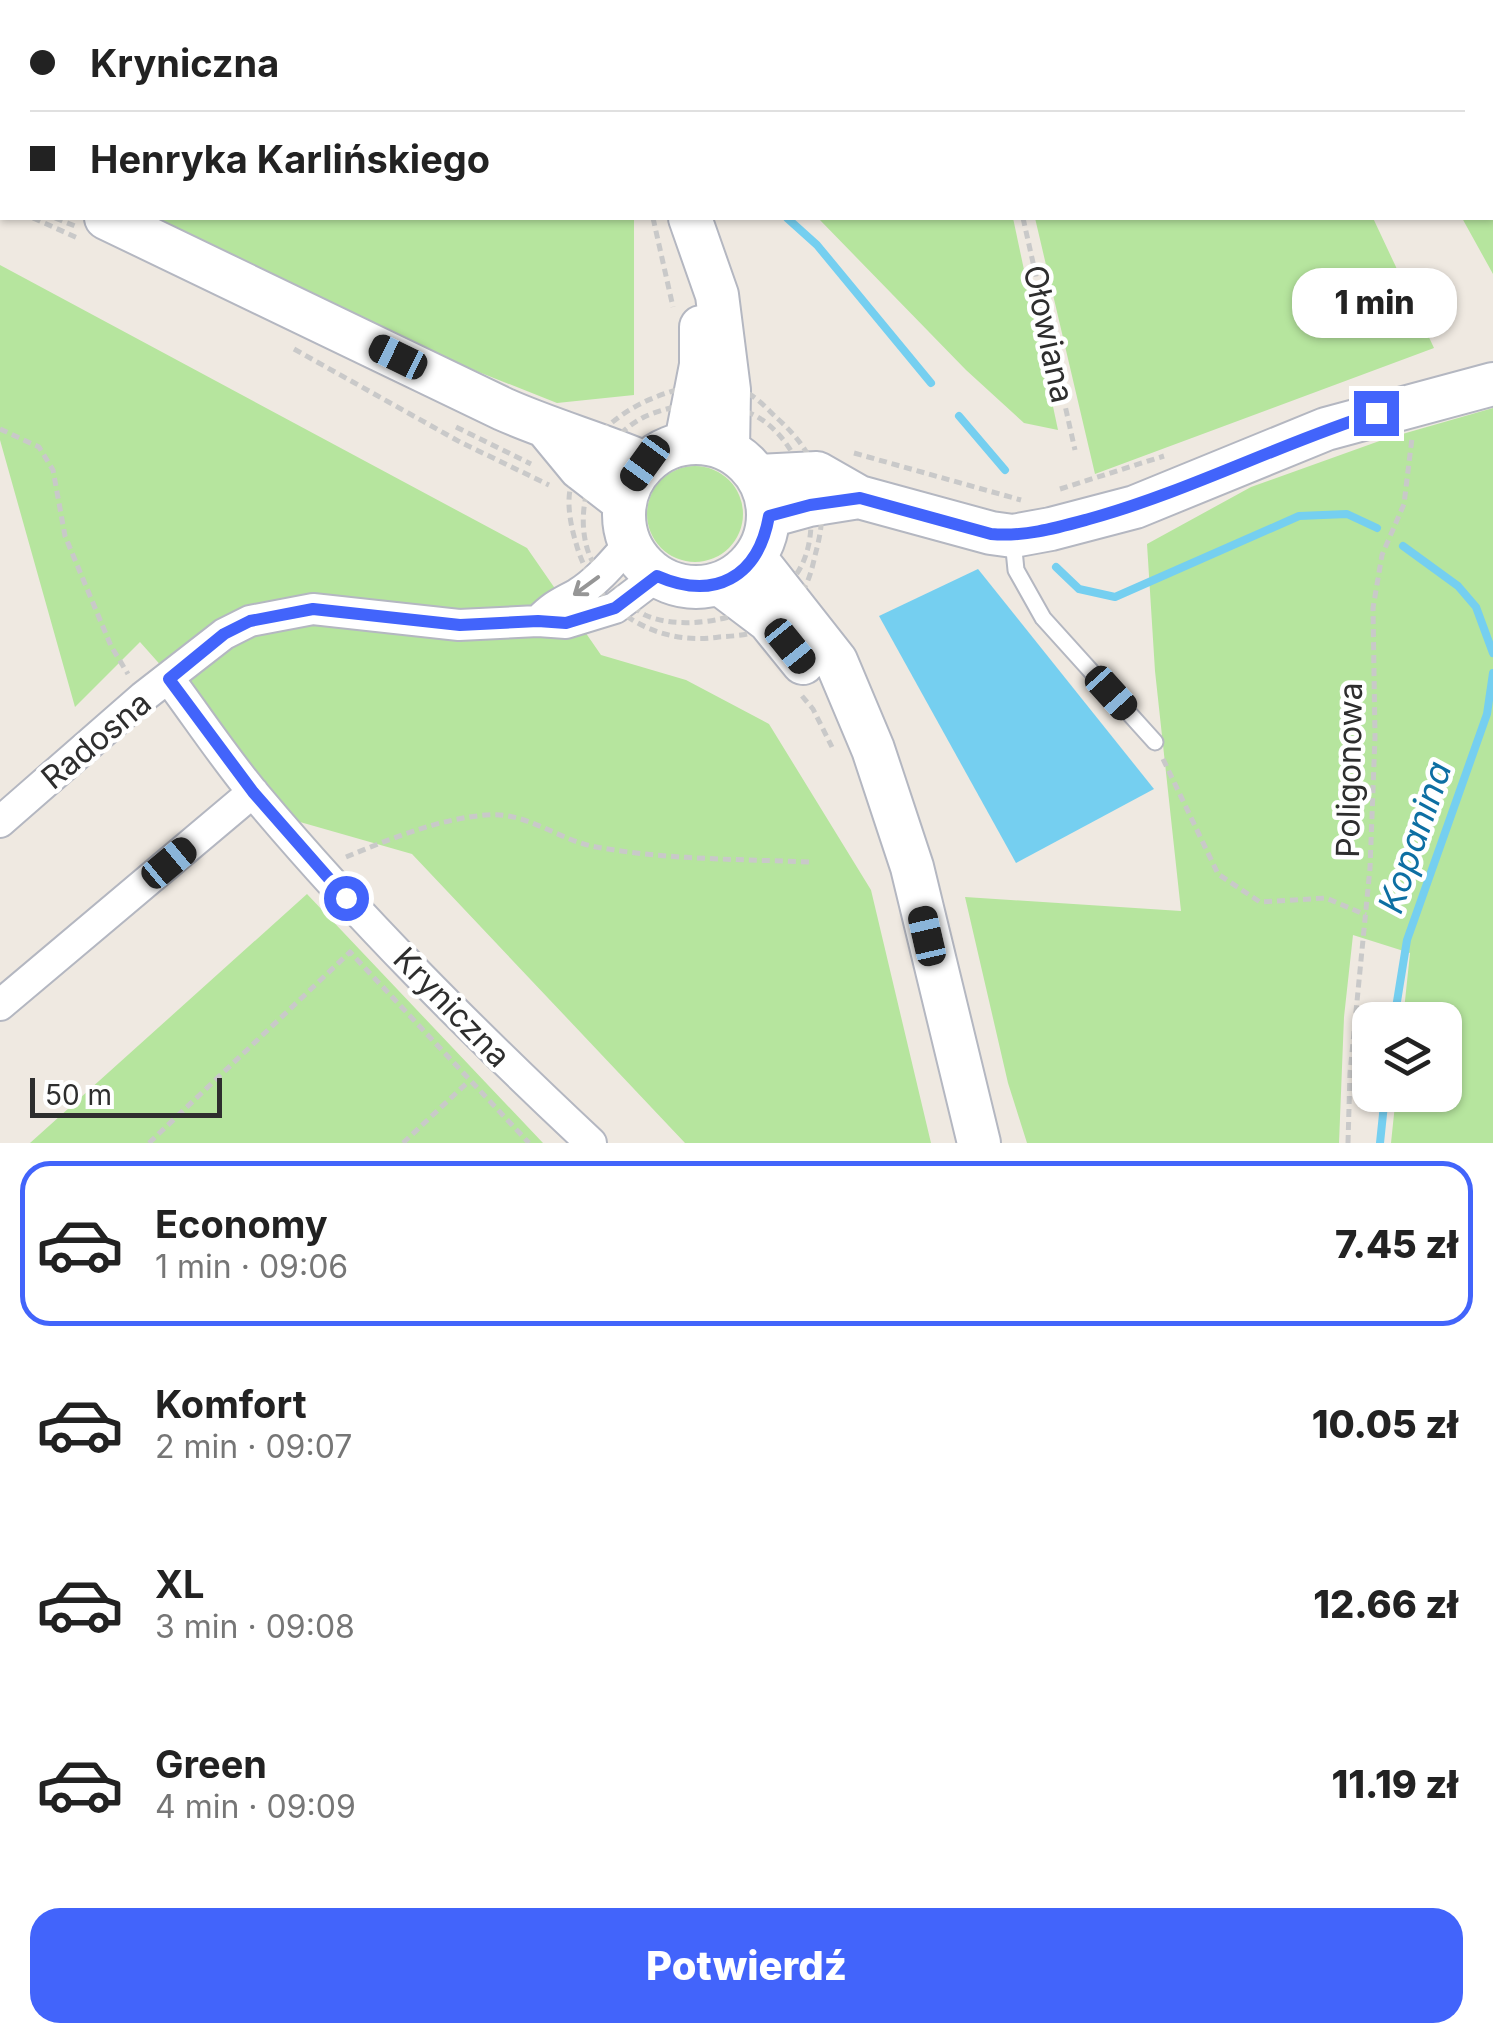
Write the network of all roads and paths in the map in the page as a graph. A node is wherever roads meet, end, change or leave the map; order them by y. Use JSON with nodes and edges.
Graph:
{"nodes":[{"id":1,"x":44,"y":220,"type":"edge"},
{"id":2,"x":653,"y":220,"type":"edge"},
{"id":3,"x":1023,"y":220,"type":"edge"},
{"id":4,"x":96,"y":230,"type":"edge"},
{"id":5,"x":693,"y":230,"type":"edge"},
{"id":6,"x":673,"y":316,"type":"dead end"},
{"id":7,"x":294,"y":348,"type":"dead end"},
{"id":8,"x":1493,"y":384,"type":"edge"},
{"id":9,"x":693,"y":387,"type":"junction"},
{"id":10,"x":1417,"y":402,"type":"junction"},
{"id":11,"x":0,"y":429,"type":"edge"},
{"id":12,"x":686,"y":442,"type":"junction"},
{"id":13,"x":1076,"y":450,"type":"dead end"},
{"id":14,"x":1167,"y":455,"type":"dead end"},
{"id":15,"x":645,"y":463,"type":"junction"},
{"id":16,"x":580,"y":468,"type":"junction"},
{"id":17,"x":828,"y":468,"type":"junction"},
{"id":18,"x":752,"y":481,"type":"junction"},
{"id":19,"x":1059,"y":489,"type":"dead end"},
{"id":20,"x":624,"y":502,"type":"junction"},
{"id":21,"x":1018,"y":518,"type":"junction"},
{"id":22,"x":629,"y":544,"type":"junction"},
{"id":23,"x":755,"y":558,"type":"junction"},
{"id":24,"x":657,"y":576,"type":"junction"},
{"id":25,"x":592,"y":583,"type":"junction"},
{"id":26,"x":615,"y":608,"type":"junction"},
{"id":27,"x":752,"y":619,"type":"junction"},
{"id":28,"x":538,"y":621,"type":"junction"},
{"id":29,"x":169,"y":679,"type":"junction"},
{"id":30,"x":805,"y":686,"type":"dead end"},
{"id":31,"x":801,"y":695,"type":"dead end"},
{"id":32,"x":143,"y":697,"type":"junction"},
{"id":33,"x":832,"y":727,"type":"dead end"},
{"id":34,"x":1156,"y":742,"type":"joint"},
{"id":35,"x":853,"y":749,"type":"junction"},
{"id":36,"x":253,"y":792,"type":"junction"},
{"id":37,"x":0,"y":822,"type":"edge"},
{"id":38,"x":810,"y":862,"type":"dead end"},
{"id":39,"x":319,"y":869,"type":"junction"},
{"id":40,"x":1366,"y":915,"type":"junction"},
{"id":41,"x":0,"y":1005,"type":"edge"},
{"id":42,"x":469,"y":1080,"type":"junction"},
{"id":43,"x":149,"y":1143,"type":"edge"},
{"id":44,"x":403,"y":1143,"type":"edge"},
{"id":45,"x":529,"y":1143,"type":"edge"},
{"id":46,"x":591,"y":1143,"type":"edge"},
{"id":47,"x":979,"y":1143,"type":"edge"},
{"id":48,"x":1348,"y":1143,"type":"edge"}],
"edges":[{"from":1,"to":4,"type":"path"},
{"from":2,"to":6,"type":"path"},
{"from":3,"to":13,"type":"path","name":"Ołowiana"},
{"from":4,"to":16,"type":"street"},
{"from":5,"to":9,"type":"street"},
{"from":7,"to":16,"type":"path"},
{"from":8,"to":10,"type":"street"},
{"from":9,"to":12,"type":"street"},
{"from":9,"to":16,"type":"path"},
{"from":9,"to":17,"type":"path"},
{"from":9,"to":18,"type":"street"},
{"from":10,"to":21,"type":"street"},
{"from":10,"to":40,"type":"path","name":"Poligonowa"},
{"from":11,"to":32,"type":"path"},
{"from":12,"to":15,"type":"street"},
{"from":12,"to":18,"type":"street"},
{"from":14,"to":19,"type":"path"},
{"from":15,"to":16,"type":"street"},
{"from":15,"to":20,"type":"street"},
{"from":16,"to":20,"type":"street"},
{"from":16,"to":25,"type":"path"},
{"from":17,"to":18,"type":"street"},
{"from":17,"to":21,"type":"path"},
{"from":17,"to":21,"type":"street"},
{"from":17,"to":27,"type":"path"},
{"from":18,"to":23,"type":"street"},
{"from":20,"to":22,"type":"street"},
{"from":21,"to":34,"type":"lane"},
{"from":22,"to":24,"type":"street"},
{"from":22,"to":25,"type":"street"},
{"from":23,"to":27,"type":"street"},
{"from":23,"to":27,"type":"street"},
{"from":24,"to":26,"type":"street","name":"Radosna"},
{"from":24,"to":27,"type":"street"},
{"from":25,"to":26,"type":"path"},
{"from":25,"to":28,"type":"street","one_way":true},
{"from":26,"to":27,"type":"path"},
{"from":26,"to":28,"type":"street","name":"Radosna"},
{"from":27,"to":35,"type":"street"},
{"from":28,"to":29,"type":"street","name":"Radosna"},
{"from":29,"to":32,"type":"street","name":"Radosna"},
{"from":29,"to":36,"type":"street","name":"Kryniczna"},
{"from":30,"to":33,"type":"path"},
{"from":31,"to":35,"type":"path"},
{"from":32,"to":37,"type":"street","name":"Radosna"},
{"from":34,"to":40,"type":"path"},
{"from":35,"to":47,"type":"street"},
{"from":36,"to":39,"type":"street","name":"Kryniczna"},
{"from":36,"to":41,"type":"street"},
{"from":38,"to":39,"type":"path"},
{"from":39,"to":46,"type":"street","name":"Kryniczna"},
{"from":40,"to":48,"type":"path","name":"Poligonowa"},
{"from":42,"to":43,"type":"path"},
{"from":42,"to":44,"type":"path"},
{"from":42,"to":45,"type":"path"}]}
